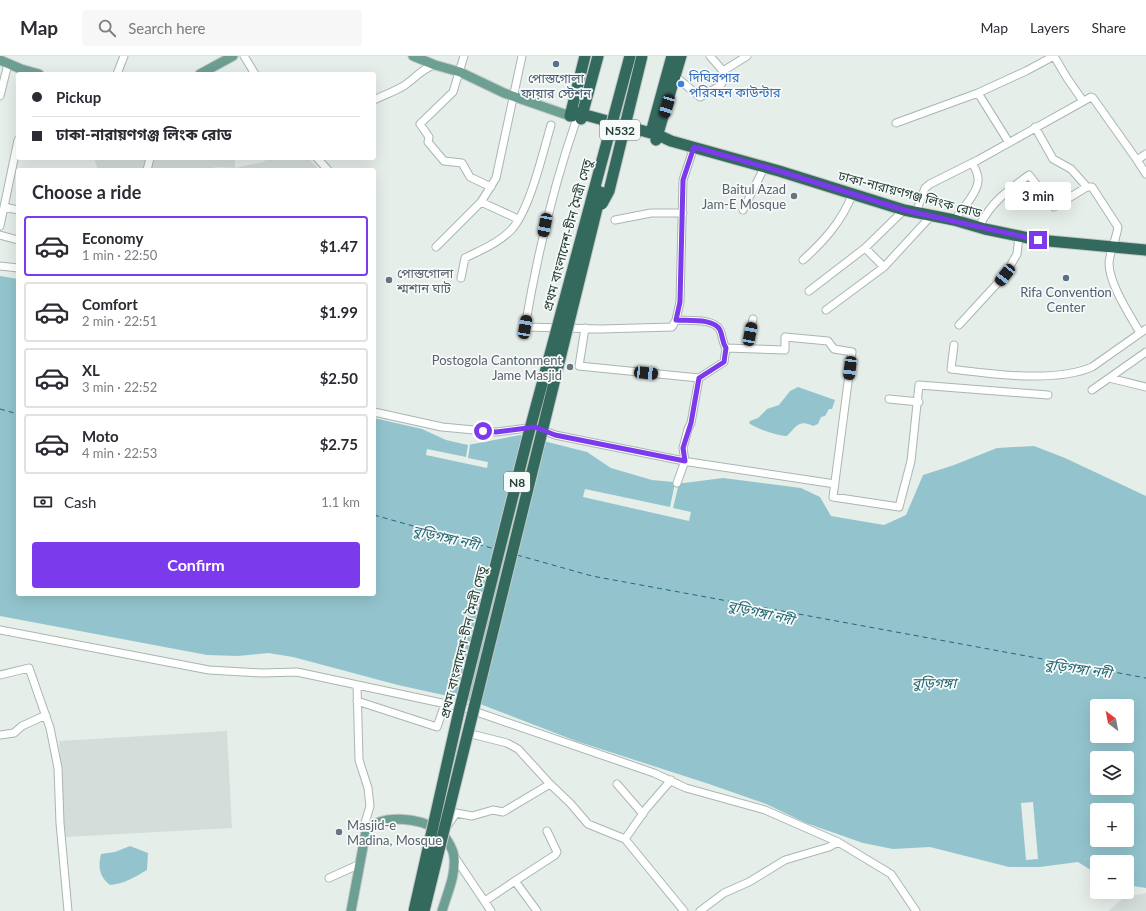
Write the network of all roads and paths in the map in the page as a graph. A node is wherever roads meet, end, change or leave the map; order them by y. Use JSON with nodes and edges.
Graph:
{"nodes":[{"id":1,"x":124,"y":56,"type":"edge"},
{"id":2,"x":244,"y":56,"type":"edge"},
{"id":3,"x":413,"y":56,"type":"edge"},
{"id":4,"x":464,"y":56,"type":"edge"},
{"id":5,"x":522,"y":56,"type":"edge"},
{"id":6,"x":586,"y":56,"type":"edge"},
{"id":7,"x":594,"y":56,"type":"edge"},
{"id":8,"x":598,"y":56,"type":"edge"},
{"id":9,"x":622,"y":56,"type":"edge"},
{"id":10,"x":630,"y":56,"type":"edge"},
{"id":11,"x":638,"y":56,"type":"edge"},
{"id":12,"x":642,"y":56,"type":"edge"},
{"id":13,"x":666,"y":56,"type":"edge"},
{"id":14,"x":672,"y":56,"type":"edge"},
{"id":15,"x":681,"y":56,"type":"edge"},
{"id":16,"x":710,"y":56,"type":"edge"},
{"id":17,"x":747,"y":56,"type":"edge"},
{"id":18,"x":1054,"y":56,"type":"edge"},
{"id":19,"x":230,"y":57,"type":"edge"},
{"id":20,"x":4,"y":62,"type":"edge"},
{"id":21,"x":435,"y":65,"type":"junction"},
{"id":22,"x":723,"y":71,"type":"junction"},
{"id":23,"x":31,"y":72,"type":"edge"},
{"id":24,"x":118,"y":72,"type":"edge"},
{"id":25,"x":204,"y":72,"type":"edge"},
{"id":26,"x":254,"y":72,"type":"edge"},
{"id":27,"x":460,"y":72,"type":"junction"},
{"id":28,"x":676,"y":77,"type":"junction"},
{"id":29,"x":978,"y":92,"type":"junction"},
{"id":30,"x":514,"y":95,"type":"junction"},
{"id":31,"x":0,"y":96,"type":"edge"},
{"id":32,"x":376,"y":99,"type":"edge"},
{"id":33,"x":1083,"y":101,"type":"junction"},
{"id":34,"x":577,"y":115,"type":"junction"},
{"id":35,"x":896,"y":123,"type":"dead end"},
{"id":36,"x":551,"y":125,"type":"dead end"},
{"id":37,"x":1035,"y":127,"type":"junction"},
{"id":38,"x":651,"y":136,"type":"junction"},
{"id":39,"x":1008,"y":141,"type":"junction"},
{"id":40,"x":694,"y":147,"type":"junction"},
{"id":41,"x":1146,"y":154,"type":"edge"},
{"id":42,"x":16,"y":158,"type":"edge"},
{"id":43,"x":319,"y":160,"type":"edge"},
{"id":44,"x":1137,"y":160,"type":"junction"},
{"id":45,"x":972,"y":163,"type":"junction"},
{"id":46,"x":326,"y":168,"type":"edge"},
{"id":47,"x":764,"y":168,"type":"junction"},
{"id":48,"x":1146,"y":174,"type":"edge"},
{"id":49,"x":14,"y":177,"type":"edge"},
{"id":50,"x":491,"y":186,"type":"junction"},
{"id":51,"x":1087,"y":188,"type":"junction"},
{"id":52,"x":852,"y":195,"type":"junction"},
{"id":53,"x":481,"y":202,"type":"junction"},
{"id":54,"x":4,"y":207,"type":"junction"},
{"id":55,"x":16,"y":210,"type":"edge"},
{"id":56,"x":743,"y":210,"type":"dead end"},
{"id":57,"x":904,"y":210,"type":"junction"},
{"id":58,"x":916,"y":212,"type":"junction"},
{"id":59,"x":683,"y":213,"type":"junction"},
{"id":60,"x":932,"y":216,"type":"junction"},
{"id":61,"x":518,"y":219,"type":"junction"},
{"id":62,"x":615,"y":220,"type":"dead end"},
{"id":63,"x":954,"y":220,"type":"junction"},
{"id":64,"x":589,"y":222,"type":"junction"},
{"id":65,"x":0,"y":226,"type":"edge"},
{"id":66,"x":979,"y":227,"type":"junction"},
{"id":67,"x":0,"y":235,"type":"edge"},
{"id":68,"x":1019,"y":236,"type":"junction"},
{"id":69,"x":16,"y":239,"type":"edge"},
{"id":70,"x":436,"y":247,"type":"dead end"},
{"id":71,"x":1111,"y":247,"type":"junction"},
{"id":72,"x":865,"y":248,"type":"junction"},
{"id":73,"x":1146,"y":250,"type":"edge"},
{"id":74,"x":803,"y":260,"type":"dead end"},
{"id":75,"x":0,"y":266,"type":"edge"},
{"id":76,"x":884,"y":267,"type":"junction"},
{"id":77,"x":16,"y":268,"type":"edge"},
{"id":78,"x":461,"y":278,"type":"dead end"},
{"id":79,"x":809,"y":291,"type":"dead end"},
{"id":80,"x":826,"y":310,"type":"dead end"},
{"id":81,"x":753,"y":319,"type":"dead end"},
{"id":82,"x":676,"y":320,"type":"junction"},
{"id":83,"x":959,"y":325,"type":"dead end"},
{"id":84,"x":585,"y":328,"type":"junction"},
{"id":85,"x":1143,"y":331,"type":"edge"},
{"id":86,"x":954,"y":345,"type":"dead end"},
{"id":87,"x":726,"y":348,"type":"junction"},
{"id":88,"x":748,"y":348,"type":"junction"},
{"id":89,"x":1146,"y":352,"type":"edge"},
{"id":90,"x":699,"y":378,"type":"junction"},
{"id":91,"x":1108,"y":378,"type":"junction"},
{"id":92,"x":1146,"y":387,"type":"edge"},
{"id":93,"x":1092,"y":390,"type":"dead end"},
{"id":94,"x":1048,"y":395,"type":"dead end"},
{"id":95,"x":889,"y":399,"type":"dead end"},
{"id":96,"x":919,"y":402,"type":"junction"},
{"id":97,"x":376,"y":412,"type":"edge"},
{"id":98,"x":685,"y":461,"type":"junction"},
{"id":99,"x":677,"y":483,"type":"dead end"},
{"id":100,"x":835,"y":484,"type":"junction"},
{"id":101,"x":0,"y":630,"type":"edge"},
{"id":102,"x":0,"y":675,"type":"edge"},
{"id":103,"x":357,"y":685,"type":"junction"},
{"id":104,"x":356,"y":701,"type":"junction"},
{"id":105,"x":445,"y":704,"type":"junction"},
{"id":106,"x":465,"y":708,"type":"junction"},
{"id":107,"x":46,"y":715,"type":"junction"},
{"id":108,"x":467,"y":733,"type":"junction"},
{"id":109,"x":0,"y":735,"type":"edge"},
{"id":110,"x":671,"y":780,"type":"junction"},
{"id":111,"x":550,"y":784,"type":"junction"},
{"id":112,"x":617,"y":784,"type":"dead end"},
{"id":113,"x":643,"y":814,"type":"junction"},
{"id":114,"x":437,"y":830,"type":"junction"},
{"id":115,"x":366,"y":831,"type":"junction"},
{"id":116,"x":547,"y":831,"type":"dead end"},
{"id":117,"x":625,"y":839,"type":"junction"},
{"id":118,"x":838,"y":842,"type":"junction"},
{"id":119,"x":454,"y":856,"type":"junction"},
{"id":120,"x":360,"y":864,"type":"junction"},
{"id":121,"x":329,"y":878,"type":"dead end"},
{"id":122,"x":515,"y":881,"type":"junction"},
{"id":123,"x":485,"y":901,"type":"junction"},
{"id":124,"x":68,"y":911,"type":"edge"},
{"id":125,"x":351,"y":911,"type":"edge"},
{"id":126,"x":414,"y":911,"type":"edge"},
{"id":127,"x":424,"y":911,"type":"edge"},
{"id":128,"x":442,"y":911,"type":"edge"},
{"id":129,"x":491,"y":911,"type":"edge"},
{"id":130,"x":537,"y":911,"type":"edge"},
{"id":131,"x":684,"y":911,"type":"edge"},
{"id":132,"x":700,"y":911,"type":"edge"},
{"id":133,"x":916,"y":911,"type":"edge"}],
"edges":[{"from":1,"to":24,"type":"street"},
{"from":2,"to":26,"type":"street"},
{"from":3,"to":21,"type":"main road"},
{"from":4,"to":27,"type":"street"},
{"from":5,"to":30,"type":"street"},
{"from":6,"to":34,"type":"highway"},
{"from":7,"to":34,"type":"highway"},
{"from":8,"to":34,"type":"highway"},
{"from":9,"to":64,"type":"highway","bridge":true},
{"from":10,"to":64,"type":"highway","name":"প্রথম বাংলাদেশ-চীন মৈত্রী সেতু","number":"N8","bridge":true},
{"from":11,"to":64,"type":"highway","number":"N8","bridge":true},
{"from":12,"to":64,"type":"highway","bridge":true},
{"from":13,"to":38,"type":"highway"},
{"from":14,"to":38,"type":"highway"},
{"from":15,"to":28,"type":"highway"},
{"from":16,"to":22,"type":"street"},
{"from":17,"to":22,"type":"street"},
{"from":18,"to":29,"type":"street"},
{"from":18,"to":33,"type":"street"},
{"from":19,"to":25,"type":"main road"},
{"from":20,"to":23,"type":"main road"},
{"from":20,"to":31,"type":"street"},
{"from":21,"to":27,"type":"main road"},
{"from":21,"to":32,"type":"street"},
{"from":22,"to":28,"type":"street"},
{"from":27,"to":30,"type":"main road"},
{"from":27,"to":50,"type":"street"},
{"from":28,"to":38,"type":"highway"},
{"from":29,"to":35,"type":"street"},
{"from":29,"to":39,"type":"street"},
{"from":30,"to":34,"type":"main road"},
{"from":30,"to":50,"type":"street"},
{"from":33,"to":37,"type":"street"},
{"from":33,"to":44,"type":"street"},
{"from":34,"to":38,"type":"highway","name":"ঢাকা-নারায়ণগঞ্জ লিংক রোড","number":"N532"},
{"from":34,"to":84,"type":"street"},
{"from":36,"to":61,"type":"street"},
{"from":37,"to":39,"type":"street"},
{"from":37,"to":51,"type":"street"},
{"from":38,"to":40,"type":"highway","name":"ঢাকা-নারায়ণগঞ্জ লিংক রোড","number":"N532"},
{"from":39,"to":45,"type":"street"},
{"from":40,"to":47,"type":"highway","name":"ঢাকা-নারায়ণগঞ্জ লিংক রোড","number":"N532"},
{"from":40,"to":59,"type":"street"},
{"from":41,"to":44,"type":"street"},
{"from":42,"to":49,"type":"street"},
{"from":43,"to":46,"type":"street"},
{"from":44,"to":48,"type":"street"},
{"from":45,"to":58,"type":"street"},
{"from":45,"to":63,"type":"street"},
{"from":47,"to":52,"type":"highway","name":"ঢাকা-নারায়ণগঞ্জ লিংক রোড","number":"N532"},
{"from":47,"to":56,"type":"street"},
{"from":49,"to":54,"type":"street"},
{"from":50,"to":53,"type":"street"},
{"from":51,"to":66,"type":"street"},
{"from":51,"to":71,"type":"street"},
{"from":52,"to":57,"type":"highway","name":"ঢাকা-নারায়ণগঞ্জ লিংক রোড","number":"N532"},
{"from":52,"to":74,"type":"street"},
{"from":53,"to":61,"type":"street"},
{"from":53,"to":70,"type":"street"},
{"from":54,"to":55,"type":"street"},
{"from":54,"to":65,"type":"street"},
{"from":57,"to":58,"type":"highway","name":"ঢাকা-নারায়ণগঞ্জ লিংক রোড","number":"N532"},
{"from":57,"to":72,"type":"street"},
{"from":58,"to":60,"type":"highway","name":"ঢাকা-নারায়ণগঞ্জ লিংক রোড","number":"N532"},
{"from":59,"to":62,"type":"street"},
{"from":59,"to":82,"type":"street"},
{"from":60,"to":63,"type":"highway","name":"ঢাকা-নারায়ণগঞ্জ লিংক রোড","number":"N532"},
{"from":60,"to":76,"type":"street"},
{"from":61,"to":78,"type":"street"},
{"from":63,"to":66,"type":"highway","name":"ঢাকা-নারায়ণগঞ্জ লিংক রোড","number":"N532"},
{"from":64,"to":108,"type":"highway","number":"N8","bridge":true},
{"from":64,"to":126,"type":"highway","name":"প্রথম বাংলাদেশ-চীন মৈত্রী সেতু","number":"N8","bridge":true},
{"from":66,"to":68,"type":"highway","name":"ঢাকা-নারায়ণগঞ্জ লিংক রোড","number":"N532"},
{"from":67,"to":69,"type":"street"},
{"from":68,"to":71,"type":"highway","name":"ঢাকা-নারায়ণগঞ্জ লিংক রোড","number":"N532"},
{"from":68,"to":83,"type":"street"},
{"from":71,"to":73,"type":"highway","name":"ঢাকা-নারায়ণগঞ্জ লিংক রোড","number":"N532"},
{"from":71,"to":85,"type":"street"},
{"from":72,"to":76,"type":"street"},
{"from":72,"to":79,"type":"street"},
{"from":75,"to":77,"type":"street"},
{"from":76,"to":80,"type":"street"},
{"from":81,"to":88,"type":"street"},
{"from":82,"to":84,"type":"street"},
{"from":82,"to":87,"type":"street"},
{"from":84,"to":90,"type":"street"},
{"from":85,"to":86,"type":"street"},
{"from":87,"to":88,"type":"street"},
{"from":87,"to":90,"type":"street"},
{"from":88,"to":100,"type":"street"},
{"from":89,"to":91,"type":"street"},
{"from":90,"to":98,"type":"street"},
{"from":91,"to":92,"type":"street"},
{"from":91,"to":93,"type":"street"},
{"from":94,"to":96,"type":"street"},
{"from":95,"to":96,"type":"street"},
{"from":96,"to":100,"type":"street"},
{"from":97,"to":98,"type":"street"},
{"from":98,"to":99,"type":"street"},
{"from":98,"to":100,"type":"street"},
{"from":101,"to":103,"type":"street"},
{"from":102,"to":107,"type":"street"},
{"from":103,"to":104,"type":"street"},
{"from":103,"to":105,"type":"street"},
{"from":104,"to":105,"type":"street"},
{"from":104,"to":115,"type":"street"},
{"from":105,"to":106,"type":"street"},
{"from":106,"to":110,"type":"street"},
{"from":106,"to":114,"type":"street"},
{"from":107,"to":109,"type":"street"},
{"from":107,"to":124,"type":"street"},
{"from":108,"to":111,"type":"street"},
{"from":108,"to":127,"type":"highway","number":"N8","bridge":true},
{"from":110,"to":113,"type":"street"},
{"from":110,"to":118,"type":"street"},
{"from":111,"to":114,"type":"street"},
{"from":111,"to":117,"type":"street"},
{"from":112,"to":113,"type":"street"},
{"from":113,"to":117,"type":"street"},
{"from":114,"to":115,"type":"main road"},
{"from":114,"to":119,"type":"main road"},
{"from":115,"to":120,"type":"main road"},
{"from":116,"to":122,"type":"street"},
{"from":117,"to":131,"type":"street"},
{"from":118,"to":132,"type":"street"},
{"from":118,"to":133,"type":"street"},
{"from":119,"to":123,"type":"street"},
{"from":119,"to":128,"type":"main road"},
{"from":120,"to":121,"type":"street"},
{"from":120,"to":125,"type":"main road"},
{"from":122,"to":123,"type":"street"},
{"from":122,"to":130,"type":"street"},
{"from":123,"to":129,"type":"street"}]}
